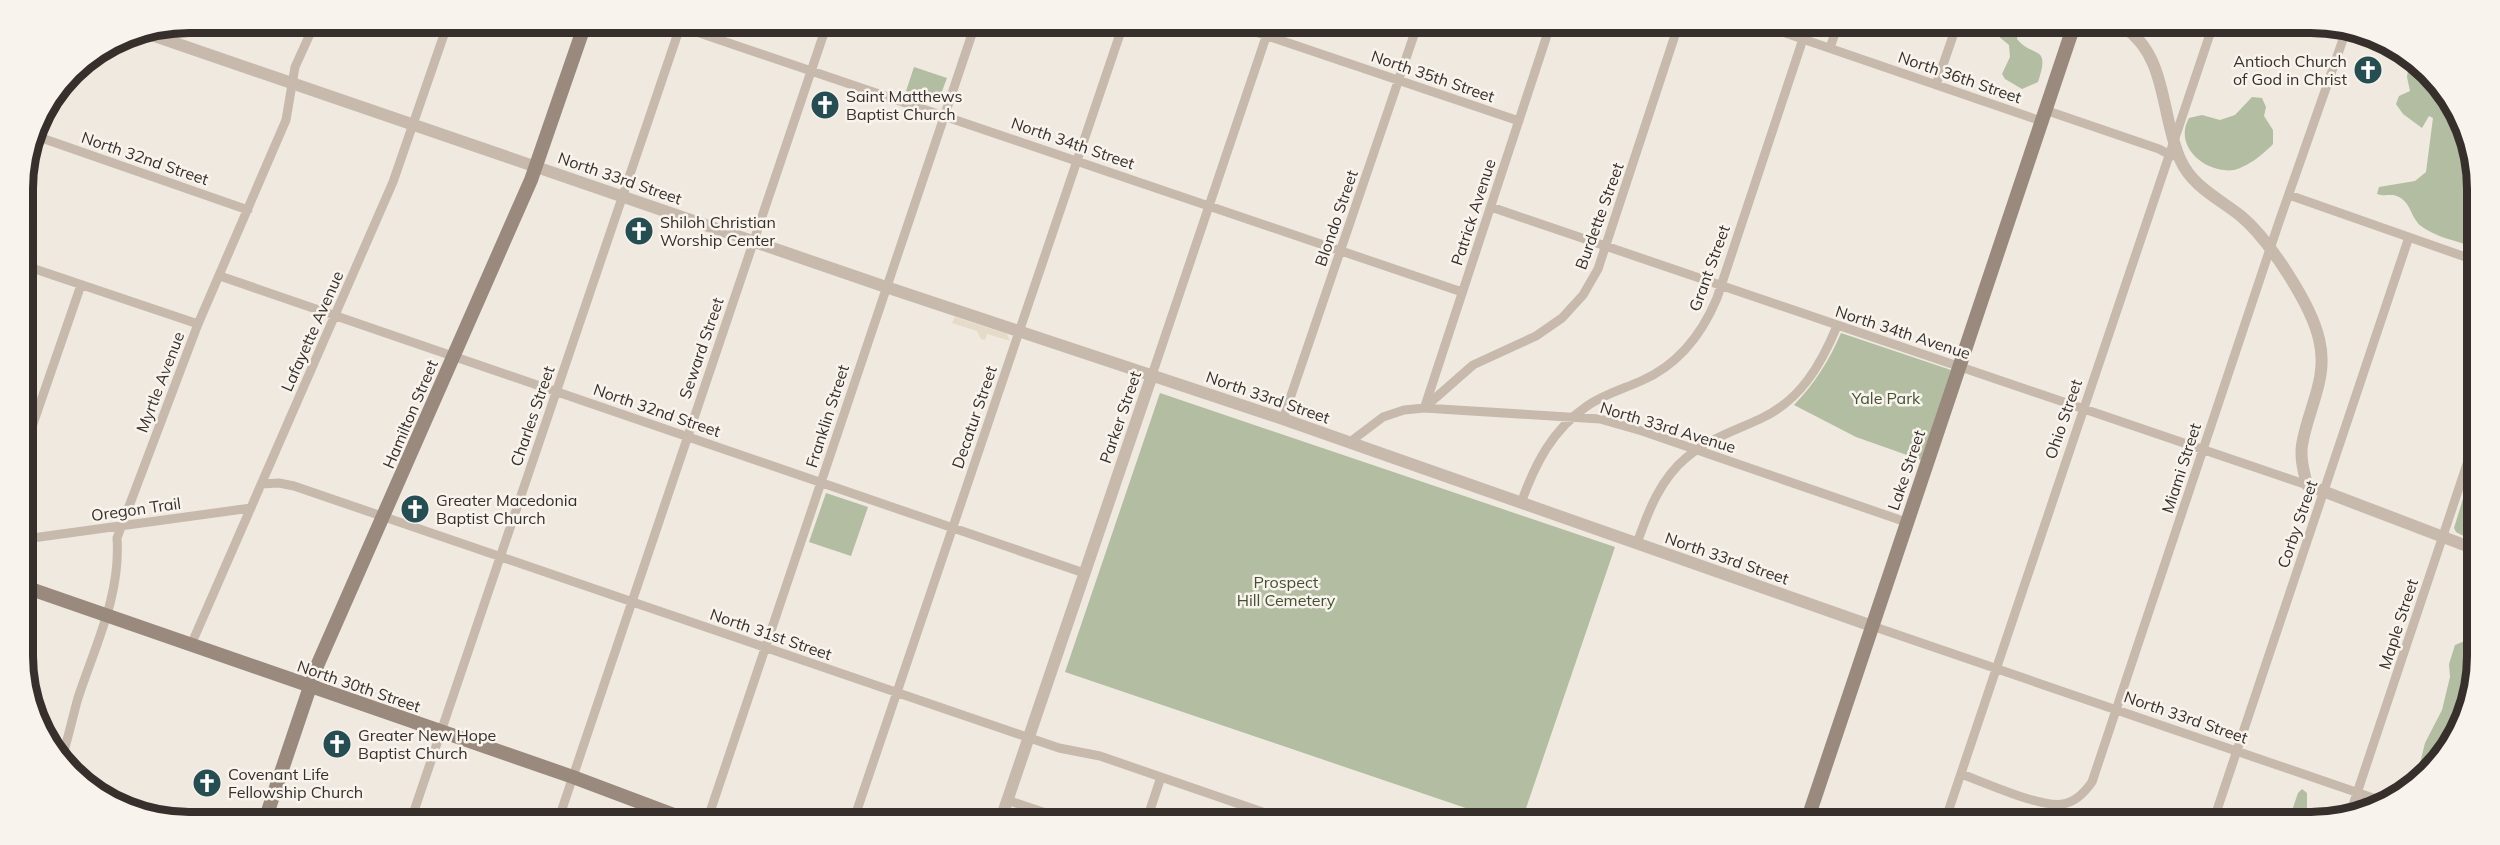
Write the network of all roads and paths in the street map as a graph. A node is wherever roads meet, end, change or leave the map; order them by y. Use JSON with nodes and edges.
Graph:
{"nodes":[{"id":1,"x":310,"y":33,"type":"edge"},
{"id":2,"x":445,"y":33,"type":"edge"},
{"id":3,"x":582,"y":33,"type":"edge"},
{"id":4,"x":675,"y":33,"type":"edge"},
{"id":5,"x":705,"y":33,"type":"edge"},
{"id":6,"x":824,"y":33,"type":"edge"},
{"id":7,"x":972,"y":33,"type":"edge"},
{"id":8,"x":1120,"y":33,"type":"edge"},
{"id":9,"x":1258,"y":33,"type":"edge"},
{"id":10,"x":1267,"y":33,"type":"edge"},
{"id":11,"x":1415,"y":33,"type":"edge"},
{"id":12,"x":1548,"y":33,"type":"edge"},
{"id":13,"x":1676,"y":33,"type":"edge"},
{"id":14,"x":1786,"y":33,"type":"edge"},
{"id":15,"x":1835,"y":33,"type":"edge"},
{"id":16,"x":1954,"y":33,"type":"edge"},
{"id":17,"x":2071,"y":33,"type":"edge"},
{"id":18,"x":2131,"y":33,"type":"edge"},
{"id":19,"x":2210,"y":33,"type":"edge"},
{"id":20,"x":156,"y":36,"type":"edge"},
{"id":21,"x":1266,"y":36,"type":"junction"},
{"id":22,"x":2344,"y":36,"type":"edge"},
{"id":23,"x":1803,"y":39,"type":"junction"},
{"id":24,"x":1830,"y":48,"type":"junction"},
{"id":25,"x":812,"y":69,"type":"junction"},
{"id":26,"x":1398,"y":81,"type":"junction"},
{"id":27,"x":293,"y":84,"type":"junction"},
{"id":28,"x":1936,"y":85,"type":"junction"},
{"id":29,"x":945,"y":115,"type":"junction"},
{"id":30,"x":2043,"y":115,"type":"junction"},
{"id":31,"x":1519,"y":121,"type":"junction"},
{"id":32,"x":414,"y":125,"type":"junction"},
{"id":33,"x":2174,"y":136,"type":"junction"},
{"id":34,"x":42,"y":138,"type":"edge"},
{"id":35,"x":2174,"y":157,"type":"junction"},
{"id":36,"x":1077,"y":160,"type":"junction"},
{"id":37,"x":536,"y":168,"type":"junction"},
{"id":38,"x":2289,"y":195,"type":"junction"},
{"id":39,"x":622,"y":197,"type":"junction"},
{"id":40,"x":1209,"y":205,"type":"junction"},
{"id":41,"x":1491,"y":207,"type":"junction"},
{"id":42,"x":248,"y":210,"type":"junction"},
{"id":43,"x":2409,"y":237,"type":"junction"},
{"id":44,"x":753,"y":241,"type":"junction"},
{"id":45,"x":1606,"y":246,"type":"junction"},
{"id":46,"x":2271,"y":249,"type":"junction"},
{"id":47,"x":1341,"y":250,"type":"junction"},
{"id":48,"x":2467,"y":258,"type":"edge"},
{"id":49,"x":33,"y":268,"type":"edge"},
{"id":50,"x":220,"y":276,"type":"junction"},
{"id":51,"x":81,"y":285,"type":"junction"},
{"id":52,"x":886,"y":286,"type":"junction"},
{"id":53,"x":1721,"y":286,"type":"junction"},
{"id":54,"x":1462,"y":292,"type":"junction"},
{"id":55,"x":335,"y":315,"type":"junction"},
{"id":56,"x":198,"y":324,"type":"junction"},
{"id":57,"x":1837,"y":326,"type":"junction"},
{"id":58,"x":1019,"y":330,"type":"junction"},
{"id":59,"x":454,"y":355,"type":"junction"},
{"id":60,"x":1958,"y":367,"type":"junction"},
{"id":61,"x":1152,"y":375,"type":"junction"},
{"id":62,"x":556,"y":391,"type":"junction"},
{"id":63,"x":1424,"y":408,"type":"junction"},
{"id":64,"x":2083,"y":409,"type":"junction"},
{"id":65,"x":1573,"y":417,"type":"junction"},
{"id":66,"x":1283,"y":419,"type":"junction"},
{"id":67,"x":33,"y":424,"type":"edge"},
{"id":68,"x":687,"y":436,"type":"junction"},
{"id":69,"x":1350,"y":442,"type":"junction"},
{"id":70,"x":1697,"y":450,"type":"junction"},
{"id":71,"x":2203,"y":451,"type":"junction"},
{"id":72,"x":2467,"y":464,"type":"edge"},
{"id":73,"x":820,"y":482,"type":"junction"},
{"id":74,"x":261,"y":484,"type":"junction"},
{"id":75,"x":2307,"y":485,"type":"junction"},
{"id":76,"x":2324,"y":492,"type":"junction"},
{"id":77,"x":1521,"y":502,"type":"junction"},
{"id":78,"x":251,"y":508,"type":"junction"},
{"id":79,"x":384,"y":516,"type":"junction"},
{"id":80,"x":1906,"y":522,"type":"junction"},
{"id":81,"x":122,"y":526,"type":"junction"},
{"id":82,"x":952,"y":528,"type":"junction"},
{"id":83,"x":2443,"y":536,"type":"junction"},
{"id":84,"x":33,"y":538,"type":"edge"},
{"id":85,"x":1636,"y":543,"type":"junction"},
{"id":86,"x":2467,"y":546,"type":"edge"},
{"id":87,"x":501,"y":556,"type":"junction"},
{"id":88,"x":1084,"y":573,"type":"junction"},
{"id":89,"x":33,"y":590,"type":"edge"},
{"id":90,"x":632,"y":601,"type":"junction"},
{"id":91,"x":107,"y":615,"type":"junction"},
{"id":92,"x":1872,"y":626,"type":"junction"},
{"id":93,"x":190,"y":645,"type":"junction"},
{"id":94,"x":765,"y":648,"type":"junction"},
{"id":95,"x":1995,"y":669,"type":"junction"},
{"id":96,"x":310,"y":686,"type":"junction"},
{"id":97,"x":897,"y":693,"type":"junction"},
{"id":98,"x":2116,"y":710,"type":"junction"},
{"id":99,"x":442,"y":732,"type":"junction"},
{"id":100,"x":1028,"y":738,"type":"junction"},
{"id":101,"x":64,"y":749,"type":"edge"},
{"id":102,"x":2237,"y":752,"type":"junction"},
{"id":103,"x":1961,"y":774,"type":"junction"},
{"id":104,"x":573,"y":777,"type":"junction"},
{"id":105,"x":1161,"y":777,"type":"junction"},
{"id":106,"x":2358,"y":793,"type":"junction"},
{"id":107,"x":2374,"y":798,"type":"edge"},
{"id":108,"x":1007,"y":800,"type":"junction"},
{"id":109,"x":2353,"y":807,"type":"edge"},
{"id":110,"x":268,"y":812,"type":"edge"},
{"id":111,"x":414,"y":812,"type":"edge"},
{"id":112,"x":561,"y":812,"type":"edge"},
{"id":113,"x":666,"y":812,"type":"edge"},
{"id":114,"x":710,"y":812,"type":"edge"},
{"id":115,"x":856,"y":812,"type":"edge"},
{"id":116,"x":1003,"y":812,"type":"edge"},
{"id":117,"x":1043,"y":812,"type":"edge"},
{"id":118,"x":1149,"y":812,"type":"edge"},
{"id":119,"x":1257,"y":812,"type":"edge"},
{"id":120,"x":1810,"y":812,"type":"edge"},
{"id":121,"x":1948,"y":812,"type":"edge"},
{"id":122,"x":2216,"y":812,"type":"edge"}],
"edges":[{"from":1,"to":27,"type":"street","name":"Myrtle Avenue"},
{"from":2,"to":32,"type":"street","name":"Lafayette Avenue"},
{"from":3,"to":37,"type":"main road","name":"Hamilton Street"},
{"from":4,"to":39,"type":"street","name":"Charles Street"},
{"from":5,"to":25,"type":"street","name":"North 34th Street"},
{"from":6,"to":25,"type":"street","name":"Seward Street"},
{"from":7,"to":29,"type":"street","name":"Franklin Street"},
{"from":8,"to":36,"type":"street","name":"Decatur Street"},
{"from":9,"to":21,"type":"street","name":"North 35th Street"},
{"from":10,"to":21,"type":"street","name":"Parker Street"},
{"from":11,"to":26,"type":"street","name":"Blondo Street"},
{"from":12,"to":31,"type":"street","name":"Patrick Avenue"},
{"from":13,"to":45,"type":"street","name":"Burdette Street"},
{"from":14,"to":23,"type":"street","name":"North 36th Street"},
{"from":15,"to":24,"type":"street"},
{"from":16,"to":28,"type":"street"},
{"from":17,"to":30,"type":"main road","name":"Lake Street"},
{"from":18,"to":33,"type":"street"},
{"from":19,"to":33,"type":"street"},
{"from":20,"to":27,"type":"street","name":"North 33rd Street"},
{"from":21,"to":26,"type":"street","name":"North 35th Street"},
{"from":21,"to":40,"type":"street","name":"Parker Street"},
{"from":22,"to":38,"type":"street","name":"Miami Street"},
{"from":23,"to":24,"type":"street","name":"North 36th Street"},
{"from":23,"to":53,"type":"street","name":"Grant Street"},
{"from":24,"to":28,"type":"street","name":"North 36th Street"},
{"from":25,"to":29,"type":"street","name":"North 34th Street"},
{"from":25,"to":44,"type":"street","name":"Seward Street"},
{"from":26,"to":31,"type":"street","name":"North 35th Street"},
{"from":26,"to":47,"type":"street","name":"Blondo Street"},
{"from":27,"to":32,"type":"street","name":"North 33rd Street"},
{"from":27,"to":42,"type":"street","name":"Myrtle Avenue"},
{"from":28,"to":30,"type":"street","name":"North 36th Street"},
{"from":29,"to":36,"type":"street","name":"North 34th Street"},
{"from":29,"to":52,"type":"street","name":"Franklin Street"},
{"from":30,"to":35,"type":"street","name":"North 36th Street"},
{"from":30,"to":60,"type":"main road","name":"Lake Street"},
{"from":31,"to":41,"type":"street","name":"Patrick Avenue"},
{"from":32,"to":37,"type":"street","name":"North 33rd Street"},
{"from":32,"to":55,"type":"street","name":"Lafayette Avenue"},
{"from":33,"to":35,"type":"street"},
{"from":34,"to":42,"type":"street","name":"North 32nd Street"},
{"from":35,"to":46,"type":"street"},
{"from":35,"to":64,"type":"street","name":"Ohio Street"},
{"from":36,"to":40,"type":"street","name":"North 34th Street"},
{"from":36,"to":58,"type":"street","name":"Decatur Street"},
{"from":37,"to":39,"type":"street","name":"North 33rd Street"},
{"from":37,"to":59,"type":"main road","name":"Hamilton Street"},
{"from":38,"to":43,"type":"street"},
{"from":38,"to":46,"type":"street","name":"Miami Street"},
{"from":39,"to":44,"type":"street","name":"North 33rd Street"},
{"from":39,"to":62,"type":"street","name":"Charles Street"},
{"from":40,"to":47,"type":"street","name":"North 34th Street"},
{"from":40,"to":61,"type":"street","name":"Parker Street"},
{"from":41,"to":45,"type":"street","name":"North 34th Avenue"},
{"from":41,"to":54,"type":"street","name":"Patrick Avenue"},
{"from":42,"to":50,"type":"street","name":"Myrtle Avenue"},
{"from":43,"to":48,"type":"street"},
{"from":43,"to":76,"type":"street","name":"Corby Street"},
{"from":44,"to":52,"type":"street","name":"North 33rd Street"},
{"from":44,"to":68,"type":"street","name":"Seward Street"},
{"from":45,"to":53,"type":"street","name":"North 34th Avenue"},
{"from":45,"to":63,"type":"street","name":"Burdette Street"},
{"from":46,"to":71,"type":"street","name":"Miami Street"},
{"from":46,"to":75,"type":"street"},
{"from":47,"to":54,"type":"street","name":"North 34th Street"},
{"from":47,"to":66,"type":"street","name":"Blondo Street"},
{"from":49,"to":51,"type":"street"},
{"from":50,"to":55,"type":"street","name":"North 32nd Street"},
{"from":50,"to":56,"type":"street","name":"Myrtle Avenue"},
{"from":51,"to":56,"type":"street"},
{"from":51,"to":67,"type":"street"},
{"from":52,"to":58,"type":"street","name":"North 33rd Street"},
{"from":52,"to":73,"type":"street","name":"Franklin Street"},
{"from":53,"to":57,"type":"street","name":"North 34th Avenue"},
{"from":53,"to":65,"type":"street","name":"Grant Street"},
{"from":54,"to":63,"type":"street","name":"Patrick Avenue"},
{"from":55,"to":59,"type":"street","name":"North 32nd Street"},
{"from":55,"to":74,"type":"street","name":"Lafayette Avenue"},
{"from":56,"to":81,"type":"street","name":"Myrtle Avenue"},
{"from":57,"to":60,"type":"street","name":"North 34th Avenue"},
{"from":57,"to":70,"type":"street"},
{"from":58,"to":61,"type":"street","name":"North 33rd Street"},
{"from":58,"to":82,"type":"street","name":"Decatur Street"},
{"from":59,"to":62,"type":"street","name":"North 32nd Street"},
{"from":59,"to":79,"type":"main road","name":"Hamilton Street"},
{"from":60,"to":64,"type":"street","name":"North 34th Avenue"},
{"from":60,"to":80,"type":"main road","name":"Lake Street"},
{"from":61,"to":66,"type":"street","name":"North 33rd Street"},
{"from":61,"to":88,"type":"street","name":"Parker Street"},
{"from":62,"to":68,"type":"street","name":"North 32nd Street"},
{"from":62,"to":87,"type":"street","name":"Charles Street"},
{"from":63,"to":65,"type":"street","name":"North 33rd Avenue"},
{"from":63,"to":69,"type":"street","name":"North 33rd Avenue"},
{"from":64,"to":71,"type":"street","name":"North 34th Avenue"},
{"from":64,"to":95,"type":"street","name":"Ohio Street"},
{"from":65,"to":70,"type":"street","name":"North 33rd Avenue"},
{"from":65,"to":77,"type":"street","name":"Grant Street"},
{"from":66,"to":69,"type":"street","name":"North 33rd Street"},
{"from":68,"to":73,"type":"street","name":"North 32nd Street"},
{"from":68,"to":90,"type":"street","name":"Seward Street"},
{"from":69,"to":77,"type":"street","name":"North 33rd Street"},
{"from":70,"to":80,"type":"street","name":"North 33rd Avenue"},
{"from":70,"to":85,"type":"street"},
{"from":71,"to":75,"type":"street","name":"North 34th Avenue"},
{"from":71,"to":98,"type":"street","name":"Miami Street"},
{"from":72,"to":83,"type":"street","name":"Maple Street"},
{"from":73,"to":82,"type":"street","name":"North 32nd Street"},
{"from":73,"to":94,"type":"street","name":"Franklin Street"},
{"from":74,"to":78,"type":"street","name":"Lafayette Avenue"},
{"from":74,"to":79,"type":"street","name":"North 31st Street"},
{"from":75,"to":76,"type":"street"},
{"from":76,"to":83,"type":"street"},
{"from":76,"to":102,"type":"street","name":"Corby Street"},
{"from":77,"to":85,"type":"street","name":"North 33rd Street"},
{"from":78,"to":81,"type":"street","name":"Oregon Trail"},
{"from":78,"to":93,"type":"street","name":"Lafayette Avenue"},
{"from":79,"to":87,"type":"street","name":"North 31st Street"},
{"from":79,"to":96,"type":"main road","name":"Hamilton Street"},
{"from":80,"to":92,"type":"main road","name":"Lake Street"},
{"from":81,"to":84,"type":"street","name":"Oregon Trail"},
{"from":81,"to":91,"type":"street","name":"Myrtle Avenue"},
{"from":82,"to":88,"type":"street","name":"North 32nd Street"},
{"from":82,"to":97,"type":"street","name":"Decatur Street"},
{"from":83,"to":86,"type":"street"},
{"from":83,"to":106,"type":"street","name":"Maple Street"},
{"from":85,"to":92,"type":"street","name":"North 33rd Street"},
{"from":87,"to":90,"type":"street","name":"North 31st Street"},
{"from":87,"to":99,"type":"street","name":"Charles Street"},
{"from":88,"to":100,"type":"street","name":"Parker Street"},
{"from":89,"to":91,"type":"main road","name":"North 30th Street"},
{"from":90,"to":94,"type":"street","name":"North 31st Street"},
{"from":90,"to":104,"type":"street","name":"Seward Street"},
{"from":91,"to":93,"type":"main road","name":"North 30th Street"},
{"from":91,"to":101,"type":"street","name":"Myrtle Avenue"},
{"from":92,"to":95,"type":"street","name":"North 33rd Street"},
{"from":92,"to":120,"type":"main road","name":"Lake Street"},
{"from":93,"to":96,"type":"main road","name":"North 30th Street"},
{"from":94,"to":97,"type":"street","name":"North 31st Street"},
{"from":94,"to":114,"type":"street","name":"Franklin Street"},
{"from":95,"to":98,"type":"street","name":"North 33rd Street"},
{"from":95,"to":103,"type":"street","name":"Ohio Street"},
{"from":96,"to":99,"type":"main road","name":"North 30th Street"},
{"from":96,"to":110,"type":"main road","name":"Hamilton Street"},
{"from":97,"to":100,"type":"street","name":"North 31st Street"},
{"from":97,"to":115,"type":"street","name":"Decatur Street"},
{"from":98,"to":102,"type":"street","name":"North 33rd Street"},
{"from":98,"to":103,"type":"street","name":"Miami Street"},
{"from":99,"to":104,"type":"main road","name":"North 30th Street"},
{"from":99,"to":111,"type":"street","name":"Charles Street"},
{"from":100,"to":105,"type":"street","name":"North 31st Street"},
{"from":100,"to":108,"type":"street","name":"Parker Street"},
{"from":102,"to":106,"type":"street","name":"North 33rd Street"},
{"from":102,"to":122,"type":"street","name":"Corby Street"},
{"from":103,"to":121,"type":"street","name":"Ohio Street"},
{"from":104,"to":112,"type":"street","name":"Seward Street"},
{"from":104,"to":113,"type":"main road","name":"North 30th Street"},
{"from":105,"to":118,"type":"street"},
{"from":105,"to":119,"type":"street","name":"North 31st Street"},
{"from":106,"to":107,"type":"street","name":"North 33rd Street"},
{"from":106,"to":109,"type":"street","name":"Maple Street"},
{"from":108,"to":116,"type":"street","name":"Parker Street"},
{"from":108,"to":117,"type":"street"}]}
